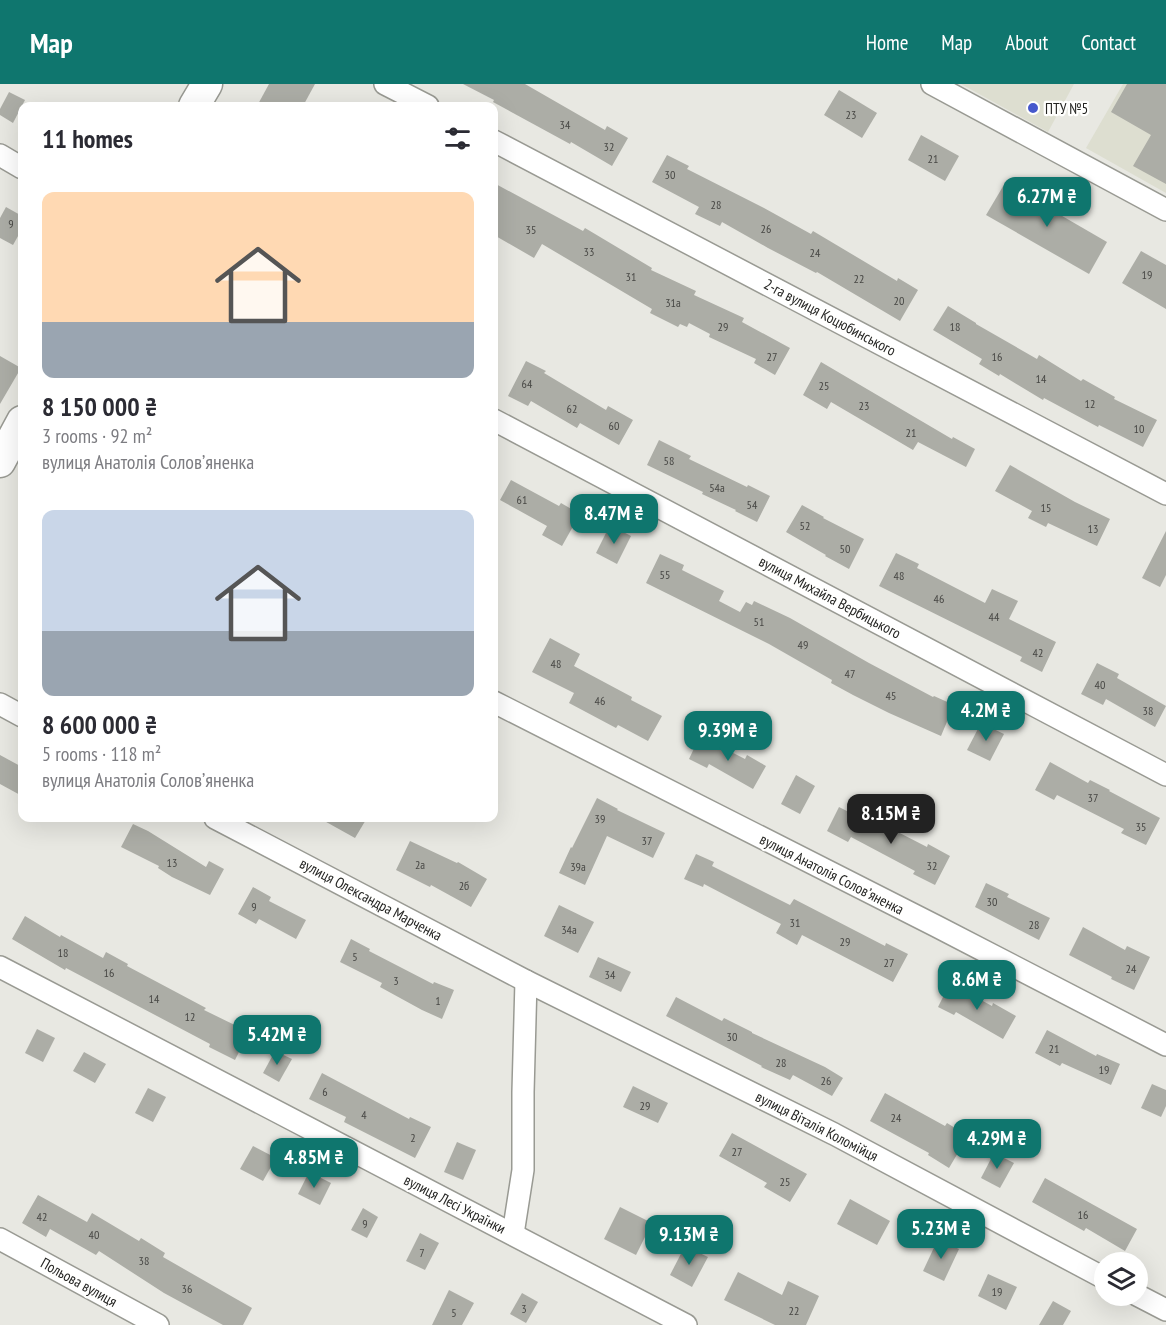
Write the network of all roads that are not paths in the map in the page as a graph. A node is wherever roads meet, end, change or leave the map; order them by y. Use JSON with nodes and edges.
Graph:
{"nodes":[{"id":1,"x":207,"y":84,"type":"edge"},
{"id":2,"x":385,"y":84,"type":"edge"},
{"id":3,"x":932,"y":84,"type":"edge"},
{"id":4,"x":196,"y":102,"type":"edge"},
{"id":5,"x":420,"y":102,"type":"edge"},
{"id":6,"x":498,"y":143,"type":"edge"},
{"id":7,"x":0,"y":155,"type":"edge"},
{"id":8,"x":18,"y":166,"type":"edge"},
{"id":9,"x":1166,"y":210,"type":"edge"},
{"id":10,"x":498,"y":422,"type":"edge"},
{"id":11,"x":1166,"y":494,"type":"edge"},
{"id":12,"x":0,"y":704,"type":"edge"},
{"id":13,"x":498,"y":705,"type":"edge"},
{"id":14,"x":18,"y":714,"type":"edge"},
{"id":15,"x":1166,"y":775,"type":"edge"},
{"id":16,"x":223,"y":822,"type":"edge"},
{"id":17,"x":0,"y":967,"type":"edge"},
{"id":18,"x":526,"y":981,"type":"junction"},
{"id":19,"x":1166,"y":1045,"type":"edge"},
{"id":20,"x":513,"y":1234,"type":"junction"},
{"id":21,"x":0,"y":1239,"type":"edge"},
{"id":22,"x":1094,"y":1273,"type":"edge"},
{"id":23,"x":1148,"y":1301,"type":"edge"},
{"id":24,"x":1166,"y":1311,"type":"edge"},
{"id":25,"x":158,"y":1325,"type":"edge"},
{"id":26,"x":686,"y":1325,"type":"edge"}],
"edges":[{"from":1,"to":4,"type":"street"},
{"from":2,"to":5,"type":"street"},
{"from":3,"to":9,"type":"street"},
{"from":6,"to":11,"type":"street","name":"2-га вулиця Коцюбинського"},
{"from":7,"to":8,"type":"street"},
{"from":10,"to":15,"type":"street","name":"вулиця Михайла Вербицького"},
{"from":12,"to":14,"type":"street"},
{"from":13,"to":19,"type":"street","name":"вулиця Анатолія Соловʼяненка"},
{"from":16,"to":18,"type":"street","name":"вулиця Олександра Марченка"},
{"from":17,"to":20,"type":"street","name":"вулиця Лесі Українки"},
{"from":18,"to":20,"type":"street"},
{"from":18,"to":22,"type":"street","name":"вулиця Віталія Коломійця"},
{"from":20,"to":26,"type":"street","name":"вулиця Лесі Українки"},
{"from":21,"to":25,"type":"street","name":"Польова вулиця"},
{"from":23,"to":24,"type":"street"}]}
